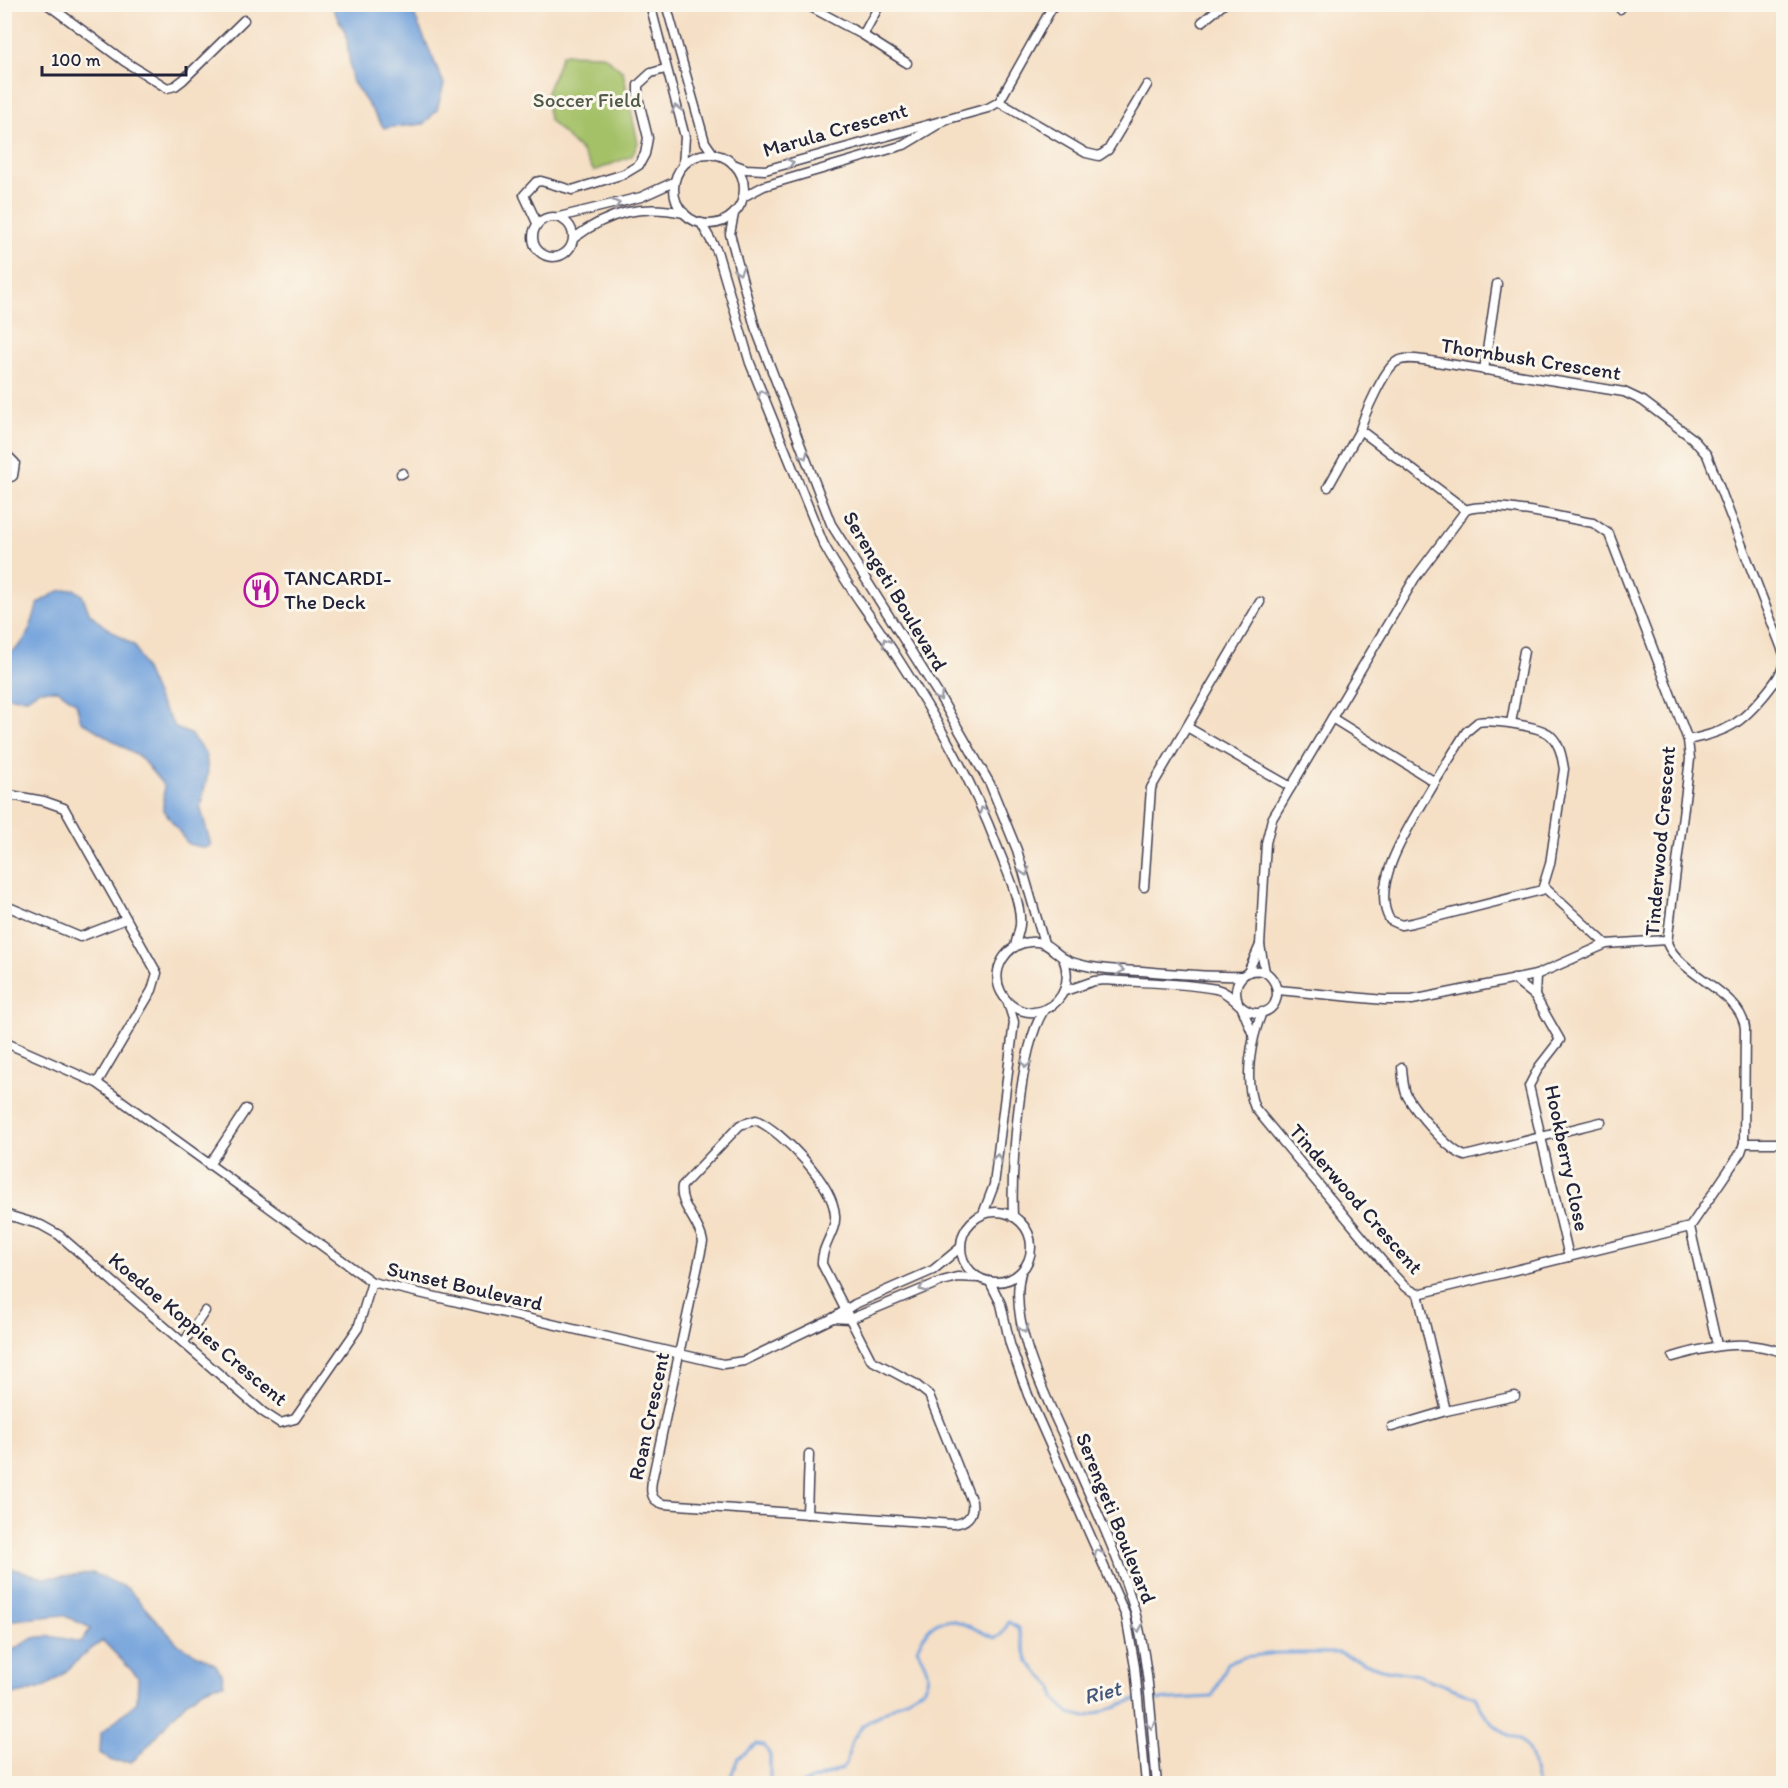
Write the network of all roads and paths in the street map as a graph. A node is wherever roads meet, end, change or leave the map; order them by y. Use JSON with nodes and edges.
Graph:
{"nodes":[{"id":1,"x":47,"y":4,"type":"edge"},
{"id":2,"x":650,"y":4,"type":"edge"},
{"id":3,"x":666,"y":4,"type":"edge"},
{"id":4,"x":805,"y":4,"type":"edge"},
{"id":5,"x":880,"y":4,"type":"edge"},
{"id":6,"x":1224,"y":4,"type":"edge"},
{"id":7,"x":1053,"y":5,"type":"edge"},
{"id":8,"x":244,"y":20,"type":"dead end"},
{"id":9,"x":1202,"y":22,"type":"dead end"},
{"id":10,"x":863,"y":35,"type":"junction"},
{"id":11,"x":907,"y":63,"type":"dead end"},
{"id":12,"x":665,"y":69,"type":"junction"},
{"id":13,"x":1147,"y":85,"type":"dead end"},
{"id":14,"x":999,"y":102,"type":"junction"},
{"id":15,"x":947,"y":118,"type":"junction"},
{"id":16,"x":887,"y":135,"type":"junction"},
{"id":17,"x":852,"y":145,"type":"junction"},
{"id":18,"x":891,"y":150,"type":"junction"},
{"id":19,"x":714,"y":155,"type":"junction"},
{"id":20,"x":856,"y":160,"type":"junction"},
{"id":21,"x":734,"y":164,"type":"junction"},
{"id":22,"x":683,"y":166,"type":"junction"},
{"id":23,"x":674,"y":182,"type":"junction"},
{"id":24,"x":743,"y":197,"type":"junction"},
{"id":25,"x":684,"y":213,"type":"junction"},
{"id":26,"x":734,"y":214,"type":"junction"},
{"id":27,"x":559,"y":217,"type":"junction"},
{"id":28,"x":537,"y":223,"type":"junction"},
{"id":29,"x":701,"y":223,"type":"junction"},
{"id":30,"x":574,"y":238,"type":"junction"},
{"id":31,"x":1497,"y":284,"type":"dead end"},
{"id":32,"x":1484,"y":370,"type":"junction"},
{"id":33,"x":1360,"y":430,"type":"junction"},
{"id":34,"x":4,"y":452,"type":"edge"},
{"id":35,"x":4,"y":480,"type":"edge"},
{"id":36,"x":1328,"y":487,"type":"dead end"},
{"id":37,"x":1466,"y":510,"type":"junction"},
{"id":38,"x":1260,"y":602,"type":"dead end"},
{"id":39,"x":1524,"y":651,"type":"dead end"},
{"id":40,"x":1784,"y":654,"type":"edge"},
{"id":41,"x":1784,"y":663,"type":"edge"},
{"id":42,"x":1332,"y":718,"type":"junction"},
{"id":43,"x":1511,"y":723,"type":"junction"},
{"id":44,"x":1187,"y":727,"type":"junction"},
{"id":45,"x":1688,"y":740,"type":"junction"},
{"id":46,"x":1435,"y":782,"type":"junction"},
{"id":47,"x":1291,"y":787,"type":"junction"},
{"id":48,"x":4,"y":794,"type":"edge"},
{"id":49,"x":1144,"y":887,"type":"dead end"},
{"id":50,"x":1544,"y":887,"type":"junction"},
{"id":51,"x":4,"y":905,"type":"edge"},
{"id":52,"x":126,"y":919,"type":"junction"},
{"id":53,"x":1666,"y":940,"type":"junction"},
{"id":54,"x":1044,"y":943,"type":"junction"},
{"id":55,"x":1606,"y":944,"type":"junction"},
{"id":56,"x":1260,"y":945,"type":"junction"},
{"id":57,"x":1015,"y":947,"type":"junction"},
{"id":58,"x":1063,"y":958,"type":"junction"},
{"id":59,"x":1266,"y":972,"type":"junction"},
{"id":60,"x":1167,"y":973,"type":"junction"},
{"id":61,"x":1245,"y":974,"type":"junction"},
{"id":62,"x":1536,"y":975,"type":"junction"},
{"id":63,"x":1514,"y":979,"type":"junction"},
{"id":64,"x":1166,"y":985,"type":"junction"},
{"id":65,"x":1278,"y":990,"type":"junction"},
{"id":66,"x":1065,"y":991,"type":"junction"},
{"id":67,"x":1535,"y":996,"type":"junction"},
{"id":68,"x":1007,"y":1001,"type":"junction"},
{"id":69,"x":1240,"y":1005,"type":"junction"},
{"id":70,"x":1044,"y":1010,"type":"junction"},
{"id":71,"x":1262,"y":1012,"type":"junction"},
{"id":72,"x":1253,"y":1035,"type":"junction"},
{"id":73,"x":5,"y":1045,"type":"edge"},
{"id":74,"x":1402,"y":1068,"type":"dead end"},
{"id":75,"x":97,"y":1083,"type":"junction"},
{"id":76,"x":246,"y":1109,"type":"dead end"},
{"id":77,"x":1601,"y":1122,"type":"dead end"},
{"id":78,"x":1542,"y":1137,"type":"junction"},
{"id":79,"x":1744,"y":1143,"type":"junction"},
{"id":80,"x":1784,"y":1143,"type":"edge"},
{"id":81,"x":209,"y":1165,"type":"junction"},
{"id":82,"x":4,"y":1214,"type":"edge"},
{"id":83,"x":983,"y":1214,"type":"junction"},
{"id":84,"x":1013,"y":1217,"type":"junction"},
{"id":85,"x":1690,"y":1227,"type":"junction"},
{"id":86,"x":961,"y":1247,"type":"junction"},
{"id":87,"x":1569,"y":1257,"type":"junction"},
{"id":88,"x":1021,"y":1272,"type":"junction"},
{"id":89,"x":980,"y":1278,"type":"junction"},
{"id":90,"x":990,"y":1281,"type":"junction"},
{"id":91,"x":372,"y":1282,"type":"junction"},
{"id":92,"x":890,"y":1289,"type":"junction"},
{"id":93,"x":1418,"y":1294,"type":"junction"},
{"id":94,"x":895,"y":1300,"type":"junction"},
{"id":95,"x":846,"y":1308,"type":"junction"},
{"id":96,"x":205,"y":1311,"type":"dead end"},
{"id":97,"x":832,"y":1318,"type":"junction"},
{"id":98,"x":850,"y":1319,"type":"junction"},
{"id":99,"x":184,"y":1342,"type":"junction"},
{"id":100,"x":1717,"y":1345,"type":"junction"},
{"id":101,"x":1784,"y":1353,"type":"edge"},
{"id":102,"x":681,"y":1354,"type":"junction"},
{"id":103,"x":1673,"y":1357,"type":"dead end"},
{"id":104,"x":1515,"y":1396,"type":"dead end"},
{"id":105,"x":1446,"y":1411,"type":"junction"},
{"id":106,"x":1392,"y":1427,"type":"dead end"},
{"id":107,"x":809,"y":1454,"type":"dead end"},
{"id":108,"x":807,"y":1514,"type":"junction"},
{"id":109,"x":1146,"y":1784,"type":"edge"},
{"id":110,"x":1157,"y":1784,"type":"edge"}],
"edges":[{"from":1,"to":8,"type":"street"},
{"from":2,"to":12,"type":"street"},
{"from":3,"to":19,"type":"street"},
{"from":4,"to":10,"type":"street"},
{"from":5,"to":10,"type":"street"},
{"from":6,"to":9,"type":"street"},
{"from":7,"to":14,"type":"street"},
{"from":10,"to":11,"type":"street"},
{"from":22,"to":12,"type":"street","one_way":true},
{"from":12,"to":28,"type":"street"},
{"from":13,"to":14,"type":"street"},
{"from":14,"to":15,"type":"street","name":"Marula Crescent"},
{"from":15,"to":16,"type":"street","name":"Marula Crescent"},
{"from":15,"to":18,"type":"street","name":"Marula Crescent"},
{"from":16,"to":17,"type":"street","name":"Marula Crescent"},
{"from":16,"to":18,"type":"street"},
{"from":17,"to":20,"type":"street"},
{"from":21,"to":17,"type":"street","name":"Marula Crescent","one_way":true},
{"from":18,"to":20,"type":"street","name":"Marula Crescent"},
{"from":19,"to":21,"type":"street"},
{"from":19,"to":22,"type":"street"},
{"from":20,"to":24,"type":"street","name":"Marula Crescent"},
{"from":21,"to":24,"type":"street"},
{"from":22,"to":23,"type":"street"},
{"from":23,"to":25,"type":"street"},
{"from":27,"to":23,"type":"street","one_way":true},
{"from":24,"to":26,"type":"street"},
{"from":25,"to":29,"type":"street"},
{"from":25,"to":30,"type":"street"},
{"from":26,"to":29,"type":"street"},
{"from":26,"to":54,"type":"street","name":"Serengeti Boulevard","one_way":true},
{"from":27,"to":28,"type":"street"},
{"from":27,"to":30,"type":"street"},
{"from":28,"to":30,"type":"street"},
{"from":57,"to":29,"type":"street","name":"Serengeti Boulevard","one_way":true},
{"from":31,"to":32,"type":"street"},
{"from":32,"to":33,"type":"street","name":"Thornbush Crescent"},
{"from":32,"to":40,"type":"street","name":"Thornbush Crescent"},
{"from":33,"to":36,"type":"street","name":"Thornbush Crescent"},
{"from":33,"to":37,"type":"street"},
{"from":34,"to":35,"type":"street"},
{"from":37,"to":42,"type":"street"},
{"from":37,"to":45,"type":"street","name":"Tinderwood Crescent"},
{"from":38,"to":44,"type":"street"},
{"from":39,"to":43,"type":"street"},
{"from":41,"to":45,"type":"street"},
{"from":42,"to":46,"type":"street"},
{"from":42,"to":47,"type":"street"},
{"from":43,"to":46,"type":"street"},
{"from":43,"to":50,"type":"street"},
{"from":44,"to":47,"type":"street"},
{"from":44,"to":49,"type":"street"},
{"from":45,"to":53,"type":"street","name":"Tinderwood Crescent"},
{"from":46,"to":50,"type":"street"},
{"from":47,"to":56,"type":"street"},
{"from":48,"to":52,"type":"street"},
{"from":50,"to":55,"type":"street"},
{"from":51,"to":52,"type":"street"},
{"from":52,"to":75,"type":"street"},
{"from":53,"to":55,"type":"street"},
{"from":53,"to":79,"type":"street","name":"Tinderwood Crescent"},
{"from":54,"to":57,"type":"street"},
{"from":54,"to":58,"type":"street"},
{"from":55,"to":62,"type":"street"},
{"from":56,"to":59,"type":"street"},
{"from":56,"to":61,"type":"street"},
{"from":57,"to":68,"type":"street"},
{"from":58,"to":60,"type":"street","one_way":true},
{"from":58,"to":66,"type":"street"},
{"from":59,"to":61,"type":"street"},
{"from":59,"to":65,"type":"street"},
{"from":60,"to":61,"type":"street"},
{"from":60,"to":64,"type":"street"},
{"from":61,"to":69,"type":"street"},
{"from":62,"to":63,"type":"street"},
{"from":62,"to":67,"type":"street"},
{"from":63,"to":65,"type":"street"},
{"from":63,"to":67,"type":"street"},
{"from":64,"to":66,"type":"street"},
{"from":64,"to":69,"type":"street"},
{"from":65,"to":71,"type":"street"},
{"from":66,"to":70,"type":"street"},
{"from":67,"to":78,"type":"street","name":"Hookberry Close"},
{"from":68,"to":70,"type":"street"},
{"from":83,"to":68,"type":"street","one_way":true},
{"from":69,"to":71,"type":"street"},
{"from":69,"to":72,"type":"street","name":"Tinderwood Crescent"},
{"from":70,"to":84,"type":"street","one_way":true},
{"from":71,"to":72,"type":"street","name":"Tinderwood Crescent"},
{"from":72,"to":93,"type":"street","name":"Tinderwood Crescent"},
{"from":73,"to":75,"type":"street","name":"Sunset Boulevard"},
{"from":74,"to":78,"type":"street"},
{"from":75,"to":81,"type":"street","name":"Sunset Boulevard"},
{"from":76,"to":81,"type":"street"},
{"from":77,"to":78,"type":"street"},
{"from":78,"to":87,"type":"street","name":"Hookberry Close"},
{"from":79,"to":80,"type":"street"},
{"from":79,"to":85,"type":"street","name":"Tinderwood Crescent"},
{"from":81,"to":91,"type":"street","name":"Sunset Boulevard"},
{"from":82,"to":99,"type":"street","name":"Koedoe Koppies Crescent"},
{"from":83,"to":84,"type":"street"},
{"from":83,"to":86,"type":"street"},
{"from":84,"to":88,"type":"street"},
{"from":85,"to":87,"type":"street","name":"Tinderwood Crescent"},
{"from":85,"to":100,"type":"street"},
{"from":86,"to":89,"type":"street"},
{"from":86,"to":92,"type":"street"},
{"from":87,"to":93,"type":"street","name":"Tinderwood Crescent"},
{"from":88,"to":90,"type":"street"},
{"from":88,"to":110,"type":"street","name":"Serengeti Boulevard","one_way":true},
{"from":89,"to":90,"type":"street"},
{"from":89,"to":94,"type":"street","one_way":true},
{"from":109,"to":90,"type":"street","name":"Serengeti Boulevard","one_way":true},
{"from":91,"to":99,"type":"street","name":"Koedoe Koppies Crescent"},
{"from":91,"to":102,"type":"street","name":"Sunset Boulevard"},
{"from":92,"to":94,"type":"street"},
{"from":92,"to":95,"type":"street"},
{"from":93,"to":105,"type":"street"},
{"from":94,"to":98,"type":"street"},
{"from":95,"to":97,"type":"street","name":"Sunset Boulevard"},
{"from":95,"to":98,"type":"street"},
{"from":95,"to":102,"type":"street","name":"Roan Crescent"},
{"from":96,"to":99,"type":"street"},
{"from":97,"to":98,"type":"street"},
{"from":97,"to":102,"type":"street","name":"Sunset Boulevard"},
{"from":98,"to":108,"type":"street","name":"Roan Crescent"},
{"from":100,"to":101,"type":"street"},
{"from":100,"to":103,"type":"street"},
{"from":102,"to":108,"type":"street","name":"Roan Crescent"},
{"from":104,"to":105,"type":"street"},
{"from":105,"to":106,"type":"street"},
{"from":107,"to":108,"type":"street"}]}
